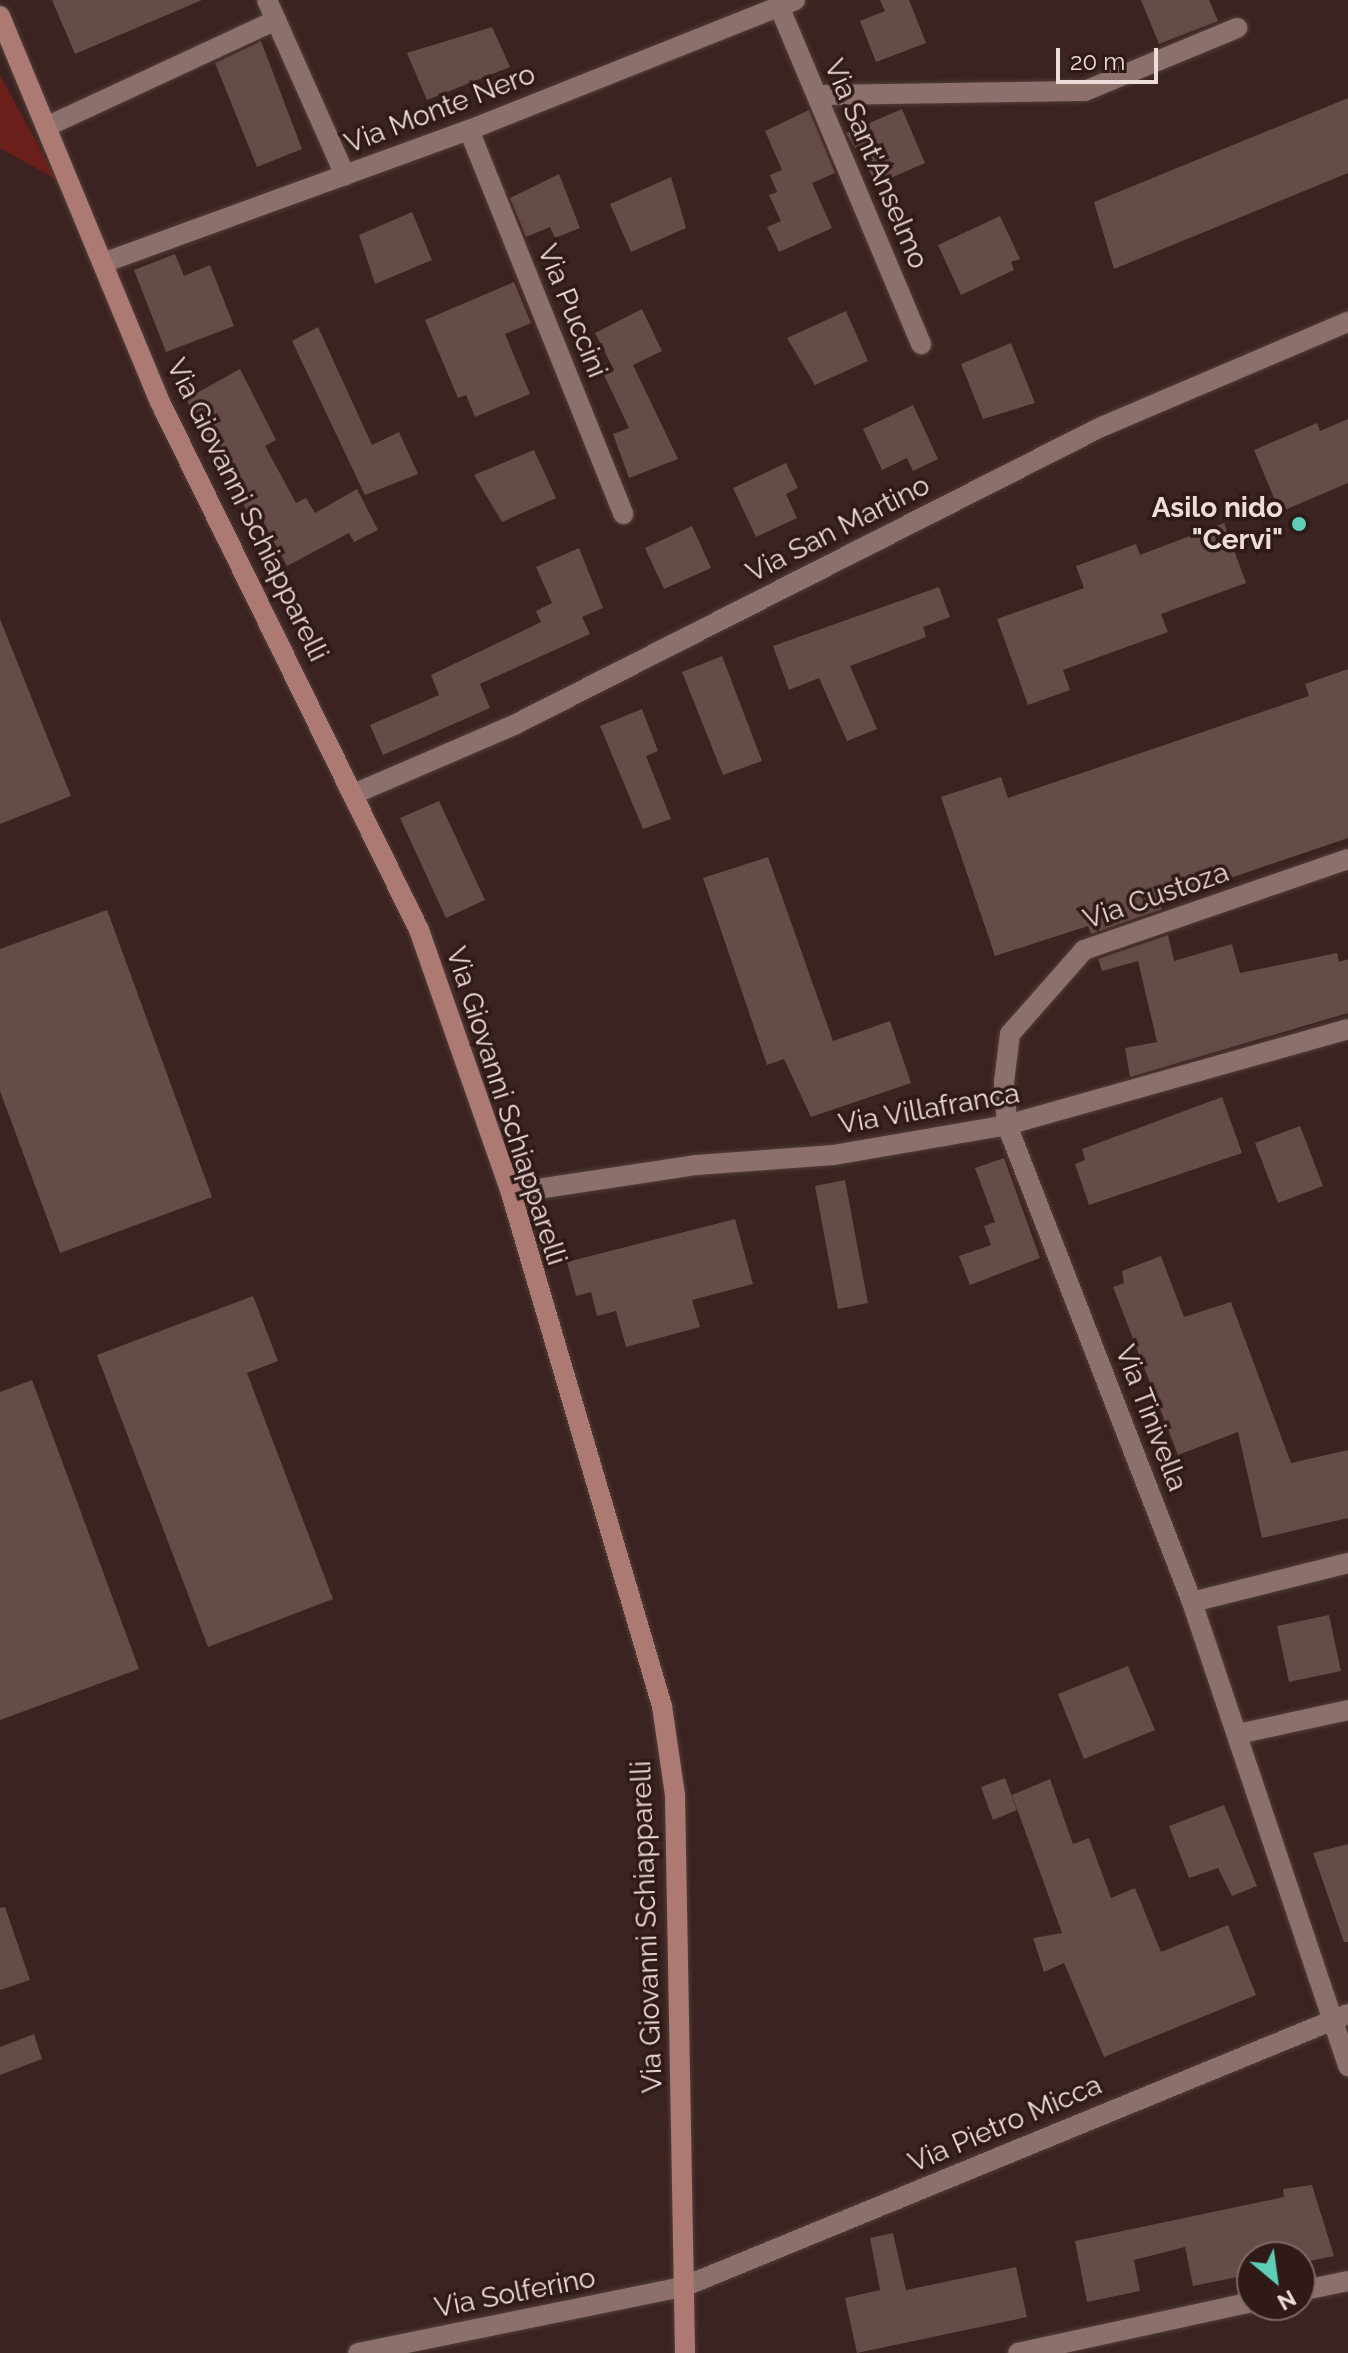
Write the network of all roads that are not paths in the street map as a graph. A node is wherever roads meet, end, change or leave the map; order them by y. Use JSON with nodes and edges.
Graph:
{"nodes":[{"id":1,"x":267,"y":0,"type":"edge"},
{"id":2,"x":787,"y":3,"type":"edge"},
{"id":3,"x":0,"y":16,"type":"edge"},
{"id":4,"x":276,"y":20,"type":"junction"},
{"id":5,"x":1237,"y":28,"type":"dead end"},
{"id":6,"x":817,"y":95,"type":"junction"},
{"id":7,"x":50,"y":125,"type":"junction"},
{"id":8,"x":469,"y":130,"type":"junction"},
{"id":9,"x":345,"y":175,"type":"junction"},
{"id":10,"x":103,"y":263,"type":"junction"},
{"id":11,"x":1348,"y":322,"type":"edge"},
{"id":12,"x":921,"y":344,"type":"dead end"},
{"id":13,"x":623,"y":514,"type":"dead end"},
{"id":14,"x":356,"y":793,"type":"junction"},
{"id":15,"x":1348,"y":859,"type":"edge"},
{"id":16,"x":1348,"y":1029,"type":"edge"},
{"id":17,"x":1007,"y":1125,"type":"junction"},
{"id":18,"x":511,"y":1193,"type":"junction"},
{"id":19,"x":1348,"y":1563,"type":"edge"},
{"id":20,"x":1192,"y":1602,"type":"junction"},
{"id":21,"x":1348,"y":1710,"type":"edge"},
{"id":22,"x":1238,"y":1734,"type":"junction"},
{"id":23,"x":1340,"y":2016,"type":"edge"},
{"id":24,"x":1348,"y":2066,"type":"edge"},
{"id":25,"x":1348,"y":2281,"type":"edge"},
{"id":26,"x":683,"y":2287,"type":"junction"},
{"id":27,"x":1316,"y":2288,"type":"edge"},
{"id":28,"x":1236,"y":2305,"type":"edge"},
{"id":29,"x":358,"y":2353,"type":"edge"},
{"id":30,"x":685,"y":2353,"type":"edge"},
{"id":31,"x":1018,"y":2353,"type":"edge"}],
"edges":[{"from":1,"to":4,"type":"street"},
{"from":2,"to":6,"type":"street","name":"Via Sant'Anselmo"},
{"from":2,"to":8,"type":"street","name":"Via Monte Nero"},
{"from":3,"to":7,"type":"street","name":"Via Giovanni Schiapparelli"},
{"from":4,"to":7,"type":"street"},
{"from":4,"to":9,"type":"street"},
{"from":5,"to":6,"type":"street"},
{"from":6,"to":12,"type":"street","name":"Via Sant'Anselmo"},
{"from":7,"to":10,"type":"street","name":"Via Giovanni Schiapparelli"},
{"from":8,"to":9,"type":"street","name":"Via Monte Nero"},
{"from":8,"to":13,"type":"street","name":"Via Puccini"},
{"from":9,"to":10,"type":"street","name":"Via Monte Nero"},
{"from":10,"to":14,"type":"street","name":"Via Giovanni Schiapparelli"},
{"from":11,"to":14,"type":"street","name":"Via San Martino"},
{"from":14,"to":18,"type":"street","name":"Via Giovanni Schiapparelli"},
{"from":15,"to":17,"type":"street","name":"Via Custoza"},
{"from":16,"to":17,"type":"street","name":"Via Villafranca"},
{"from":17,"to":18,"type":"street","name":"Via Villafranca"},
{"from":17,"to":20,"type":"street","name":"Via Tinivella"},
{"from":18,"to":26,"type":"street","name":"Via Giovanni Schiapparelli"},
{"from":19,"to":20,"type":"street"},
{"from":20,"to":22,"type":"street","name":"Via Tinivella"},
{"from":21,"to":22,"type":"street"},
{"from":22,"to":23,"type":"street","name":"Via Tinivella"},
{"from":23,"to":24,"type":"street","name":"Via Tinivella"},
{"from":23,"to":26,"type":"street","name":"Via Pietro Micca"},
{"from":25,"to":27,"type":"street"},
{"from":26,"to":29,"type":"street","name":"Via Solferino"},
{"from":26,"to":30,"type":"street","name":"Via Giovanni Schiapparelli"},
{"from":28,"to":31,"type":"street"}]}
